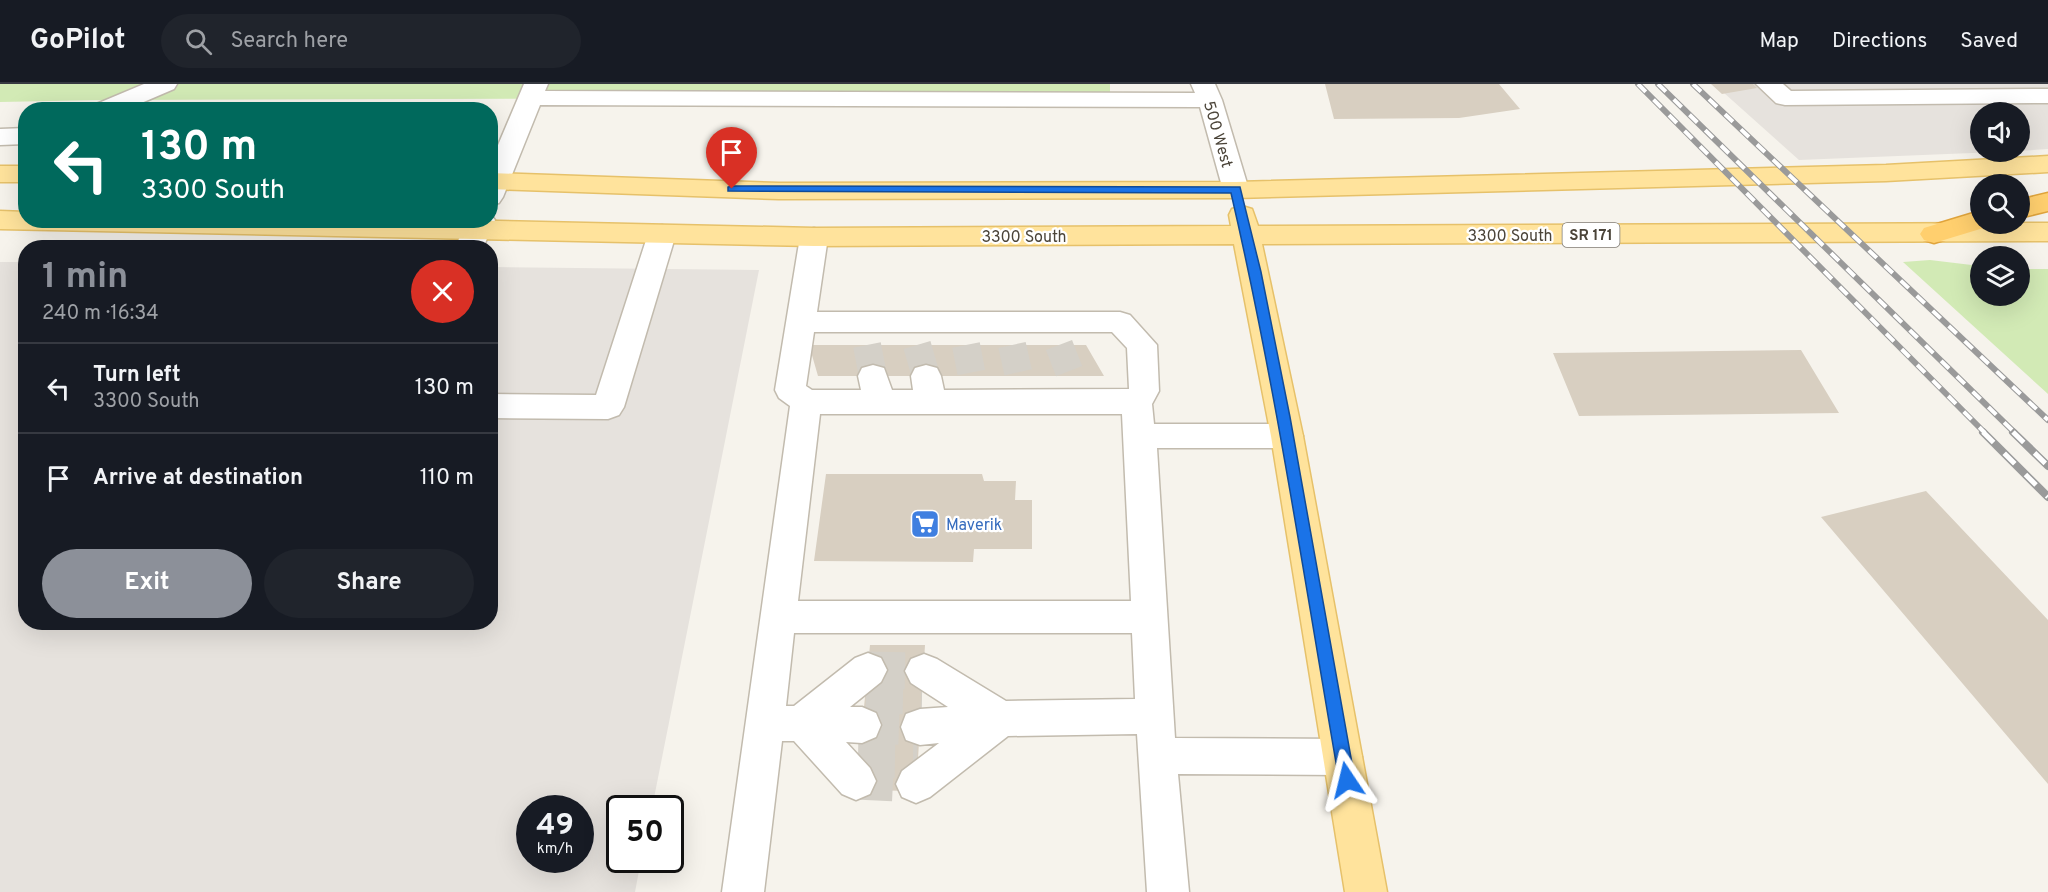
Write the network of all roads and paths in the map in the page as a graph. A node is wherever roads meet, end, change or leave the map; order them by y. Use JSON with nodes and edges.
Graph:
{"nodes":[{"id":1,"x":165,"y":84,"type":"edge"},
{"id":2,"x":1768,"y":84,"type":"edge"},
{"id":3,"x":533,"y":91,"type":"edge"},
{"id":4,"x":1207,"y":92,"type":"edge"},
{"id":5,"x":2048,"y":96,"type":"edge"},
{"id":6,"x":122,"y":102,"type":"edge"},
{"id":7,"x":18,"y":136,"type":"edge"},
{"id":8,"x":0,"y":137,"type":"edge"},
{"id":9,"x":2048,"y":164,"type":"edge"},
{"id":10,"x":0,"y":174,"type":"edge"},
{"id":11,"x":18,"y":174,"type":"edge"},
{"id":12,"x":498,"y":174,"type":"edge"},
{"id":13,"x":498,"y":186,"type":"edge"},
{"id":14,"x":1236,"y":190,"type":"junction"},
{"id":15,"x":2048,"y":202,"type":"edge"},
{"id":16,"x":2030,"y":206,"type":"edge"},
{"id":17,"x":0,"y":220,"type":"edge"},
{"id":18,"x":18,"y":220,"type":"edge"},
{"id":19,"x":1970,"y":223,"type":"edge"},
{"id":20,"x":292,"y":228,"type":"edge"},
{"id":21,"x":2048,"y":232,"type":"edge"},
{"id":22,"x":475,"y":233,"type":"edge"},
{"id":23,"x":662,"y":234,"type":"junction"},
{"id":24,"x":1934,"y":234,"type":"junction"},
{"id":25,"x":1248,"y":235,"type":"junction"},
{"id":26,"x":814,"y":237,"type":"junction"},
{"id":27,"x":799,"y":322,"type":"junction"},
{"id":28,"x":806,"y":402,"type":"junction"},
{"id":29,"x":498,"y":406,"type":"edge"},
{"id":30,"x":1138,"y":419,"type":"junction"},
{"id":31,"x":1287,"y":436,"type":"junction"},
{"id":32,"x":778,"y":617,"type":"junction"},
{"id":33,"x":1149,"y":617,"type":"junction"},
{"id":34,"x":1154,"y":716,"type":"junction"},
{"id":35,"x":1001,"y":719,"type":"junction"},
{"id":36,"x":764,"y":723,"type":"junction"},
{"id":37,"x":802,"y":723,"type":"junction"},
{"id":38,"x":862,"y":726,"type":"junction"},
{"id":39,"x":920,"y":728,"type":"junction"},
{"id":40,"x":1157,"y":756,"type":"junction"},
{"id":41,"x":1343,"y":757,"type":"junction"},
{"id":42,"x":743,"y":892,"type":"edge"},
{"id":43,"x":1168,"y":892,"type":"edge"},
{"id":44,"x":1366,"y":892,"type":"edge"}],
"edges":[{"from":1,"to":6,"type":"street"},
{"from":2,"to":5,"type":"street"},
{"from":3,"to":4,"type":"street"},
{"from":3,"to":12,"type":"street"},
{"from":4,"to":14,"type":"street","name":"500 West"},
{"from":7,"to":8,"type":"street"},
{"from":9,"to":14,"type":"main road"},
{"from":10,"to":11,"type":"main road"},
{"from":13,"to":14,"type":"main road"},
{"from":14,"to":25,"type":"main road","name":"500 West"},
{"from":15,"to":16,"type":"highway"},
{"from":17,"to":18,"type":"main road","name":"3300 South","number":"SR 171"},
{"from":19,"to":24,"type":"highway"},
{"from":20,"to":22,"type":"main road","name":"3300 South","number":"SR 171"},
{"from":21,"to":24,"type":"main road","name":"3300 South","number":"SR 171"},
{"from":22,"to":23,"type":"main road","name":"3300 South","number":"SR 171"},
{"from":23,"to":26,"type":"main road","name":"3300 South","number":"SR 171"},
{"from":23,"to":29,"type":"street"},
{"from":24,"to":25,"type":"main road","name":"3300 South","number":"SR 171"},
{"from":25,"to":26,"type":"main road","name":"3300 South","number":"SR 171"},
{"from":25,"to":31,"type":"main road","name":"500 West"},
{"from":26,"to":27,"type":"street"},
{"from":27,"to":28,"type":"street"},
{"from":27,"to":30,"type":"street"},
{"from":28,"to":30,"type":"street"},
{"from":28,"to":32,"type":"street"},
{"from":30,"to":31,"type":"street"},
{"from":30,"to":33,"type":"street"},
{"from":31,"to":41,"type":"main road","name":"500 West"},
{"from":32,"to":33,"type":"street"},
{"from":32,"to":36,"type":"street"},
{"from":33,"to":34,"type":"street"},
{"from":34,"to":35,"type":"street"},
{"from":34,"to":40,"type":"street"},
{"from":35,"to":39,"type":"street"},
{"from":35,"to":39,"type":"street"},
{"from":35,"to":39,"type":"street"},
{"from":36,"to":37,"type":"street"},
{"from":36,"to":42,"type":"street"},
{"from":37,"to":38,"type":"street"},
{"from":37,"to":38,"type":"street"},
{"from":37,"to":38,"type":"street"},
{"from":40,"to":41,"type":"street"},
{"from":40,"to":43,"type":"street"},
{"from":41,"to":44,"type":"main road","name":"500 West"}]}
